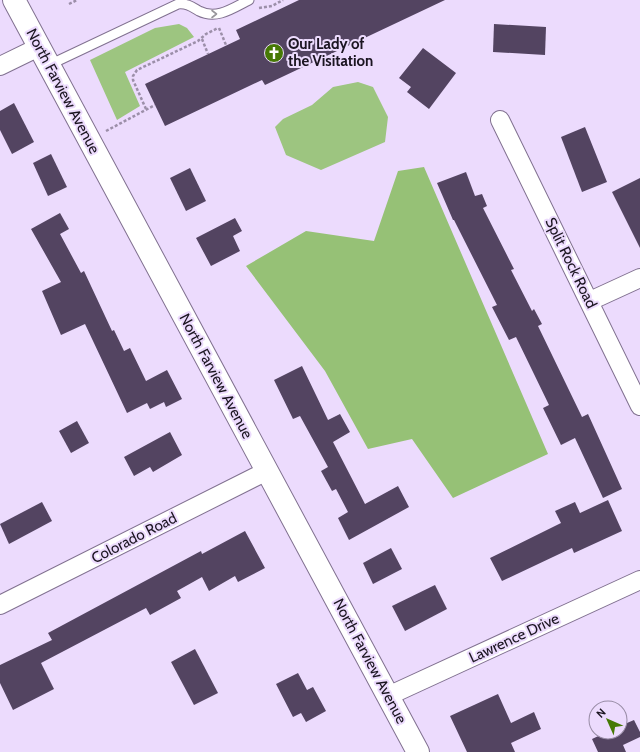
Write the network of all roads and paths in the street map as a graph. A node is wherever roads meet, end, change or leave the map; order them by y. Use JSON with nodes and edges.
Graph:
{"nodes":[{"id":1,"x":14,"y":0,"type":"edge"},
{"id":2,"x":77,"y":0,"type":"edge"},
{"id":3,"x":249,"y":0,"type":"edge"},
{"id":4,"x":283,"y":0,"type":"edge"},
{"id":5,"x":180,"y":2,"type":"edge"},
{"id":6,"x":69,"y":4,"type":"dead end"},
{"id":7,"x":253,"y":11,"type":"dead end"},
{"id":8,"x":226,"y":24,"type":"dead end"},
{"id":9,"x":219,"y":28,"type":"junction"},
{"id":10,"x":202,"y":39,"type":"junction"},
{"id":11,"x":226,"y":45,"type":"dead end"},
{"id":12,"x":208,"y":54,"type":"dead end"},
{"id":13,"x":44,"y":56,"type":"junction"},
{"id":14,"x":0,"y":66,"type":"edge"},
{"id":15,"x":155,"y":105,"type":"dead end"},
{"id":16,"x":146,"y":109,"type":"junction"},
{"id":17,"x":500,"y":120,"type":"dead end"},
{"id":18,"x":104,"y":133,"type":"dead end"},
{"id":19,"x":640,"y":278,"type":"edge"},
{"id":20,"x":590,"y":302,"type":"junction"},
{"id":21,"x":640,"y":406,"type":"edge"},
{"id":22,"x":267,"y":471,"type":"junction"},
{"id":23,"x":640,"y":580,"type":"edge"},
{"id":24,"x":0,"y":605,"type":"edge"},
{"id":25,"x":388,"y":696,"type":"junction"},
{"id":26,"x":418,"y":752,"type":"edge"}],
"edges":[{"from":1,"to":13,"type":"street","name":"North Farview Avenue"},
{"from":2,"to":6,"type":"path"},
{"from":5,"to":3,"type":"lane","one_way":true},
{"from":4,"to":7,"type":"path"},
{"from":5,"to":13,"type":"lane"},
{"from":8,"to":9,"type":"path"},
{"from":9,"to":10,"type":"path"},
{"from":9,"to":11,"type":"path"},
{"from":10,"to":12,"type":"path"},
{"from":10,"to":16,"type":"path"},
{"from":13,"to":14,"type":"street"},
{"from":13,"to":22,"type":"street","name":"North Farview Avenue"},
{"from":15,"to":16,"type":"path"},
{"from":16,"to":18,"type":"path"},
{"from":17,"to":20,"type":"street","name":"Split Rock Road"},
{"from":19,"to":20,"type":"street"},
{"from":20,"to":21,"type":"street","name":"Split Rock Road"},
{"from":22,"to":24,"type":"street","name":"Colorado Road"},
{"from":22,"to":25,"type":"street","name":"North Farview Avenue"},
{"from":23,"to":25,"type":"street","name":"Lawrence Drive"},
{"from":25,"to":26,"type":"street","name":"North Farview Avenue"}]}
